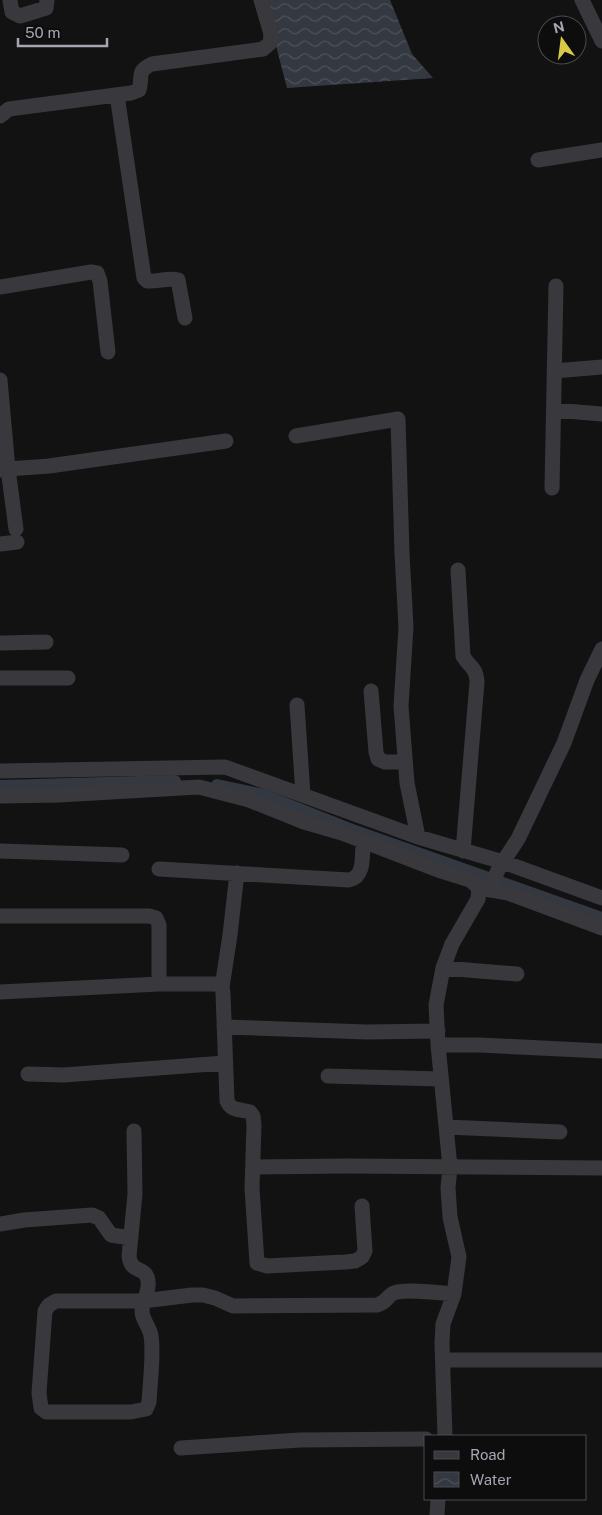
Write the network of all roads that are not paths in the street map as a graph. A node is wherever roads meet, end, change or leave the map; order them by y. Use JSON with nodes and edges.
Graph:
{"nodes":[{"id":1,"x":10,"y":0,"type":"edge"},
{"id":2,"x":47,"y":0,"type":"edge"},
{"id":3,"x":261,"y":0,"type":"edge"},
{"id":4,"x":582,"y":0,"type":"edge"},
{"id":5,"x":602,"y":41,"type":"edge"},
{"id":6,"x":117,"y":95,"type":"junction"},
{"id":7,"x":0,"y":116,"type":"edge"},
{"id":8,"x":602,"y":150,"type":"edge"},
{"id":9,"x":538,"y":160,"type":"dead end"},
{"id":10,"x":0,"y":286,"type":"edge"},
{"id":11,"x":556,"y":286,"type":"dead end"},
{"id":12,"x":185,"y":318,"type":"dead end"},
{"id":13,"x":108,"y":352,"type":"dead end"},
{"id":14,"x":602,"y":367,"type":"edge"},
{"id":15,"x":554,"y":371,"type":"junction"},
{"id":16,"x":0,"y":380,"type":"edge"},
{"id":17,"x":554,"y":410,"type":"junction"},
{"id":18,"x":1,"y":411,"type":"edge"},
{"id":19,"x":602,"y":414,"type":"edge"},
{"id":20,"x":296,"y":436,"type":"dead end"},
{"id":21,"x":226,"y":441,"type":"dead end"},
{"id":22,"x":4,"y":469,"type":"edge"},
{"id":23,"x":552,"y":488,"type":"dead end"},
{"id":24,"x":0,"y":544,"type":"edge"},
{"id":25,"x":458,"y":570,"type":"dead end"},
{"id":26,"x":46,"y":642,"type":"dead end"},
{"id":27,"x":0,"y":643,"type":"edge"},
{"id":28,"x":602,"y":649,"type":"edge"},
{"id":29,"x":0,"y":678,"type":"edge"},
{"id":30,"x":68,"y":678,"type":"dead end"},
{"id":31,"x":371,"y":691,"type":"dead end"},
{"id":32,"x":297,"y":705,"type":"dead end"},
{"id":33,"x":405,"y":762,"type":"junction"},
{"id":34,"x":0,"y":771,"type":"edge"},
{"id":35,"x":302,"y":795,"type":"junction"},
{"id":36,"x":0,"y":796,"type":"edge"},
{"id":37,"x":418,"y":837,"type":"junction"},
{"id":38,"x":363,"y":842,"type":"junction"},
{"id":39,"x":463,"y":851,"type":"junction"},
{"id":40,"x":0,"y":852,"type":"edge"},
{"id":41,"x":122,"y":855,"type":"dead end"},
{"id":42,"x":501,"y":865,"type":"junction"},
{"id":43,"x":159,"y":869,"type":"dead end"},
{"id":44,"x":237,"y":873,"type":"junction"},
{"id":45,"x":487,"y":887,"type":"junction"},
{"id":46,"x":602,"y":898,"type":"edge"},
{"id":47,"x":0,"y":916,"type":"edge"},
{"id":48,"x":602,"y":928,"type":"edge"},
{"id":49,"x":443,"y":968,"type":"junction"},
{"id":50,"x":517,"y":974,"type":"dead end"},
{"id":51,"x":159,"y":984,"type":"junction"},
{"id":52,"x":222,"y":987,"type":"junction"},
{"id":53,"x":0,"y":992,"type":"edge"},
{"id":54,"x":224,"y":1027,"type":"junction"},
{"id":55,"x":438,"y":1038,"type":"junction"},
{"id":56,"x":602,"y":1051,"type":"edge"},
{"id":57,"x":225,"y":1063,"type":"junction"},
{"id":58,"x":28,"y":1074,"type":"dead end"},
{"id":59,"x":328,"y":1076,"type":"dead end"},
{"id":60,"x":442,"y":1079,"type":"junction"},
{"id":61,"x":446,"y":1127,"type":"junction"},
{"id":62,"x":134,"y":1131,"type":"dead end"},
{"id":63,"x":560,"y":1132,"type":"dead end"},
{"id":64,"x":253,"y":1167,"type":"junction"},
{"id":65,"x":450,"y":1167,"type":"junction"},
{"id":66,"x":602,"y":1168,"type":"edge"},
{"id":67,"x":362,"y":1206,"type":"dead end"},
{"id":68,"x":0,"y":1224,"type":"edge"},
{"id":69,"x":132,"y":1238,"type":"junction"},
{"id":70,"x":454,"y":1294,"type":"junction"},
{"id":71,"x":143,"y":1301,"type":"junction"},
{"id":72,"x":443,"y":1360,"type":"junction"},
{"id":73,"x":602,"y":1360,"type":"edge"},
{"id":74,"x":445,"y":1435,"type":"edge"},
{"id":75,"x":424,"y":1439,"type":"edge"},
{"id":76,"x":182,"y":1448,"type":"dead end"},
{"id":77,"x":438,"y":1500,"type":"edge"},
{"id":78,"x":437,"y":1515,"type":"edge"}],
"edges":[{"from":1,"to":2,"type":"street"},
{"from":3,"to":6,"type":"street"},
{"from":4,"to":5,"type":"street"},
{"from":6,"to":7,"type":"street"},
{"from":6,"to":12,"type":"street"},
{"from":8,"to":9,"type":"street"},
{"from":10,"to":13,"type":"street"},
{"from":11,"to":15,"type":"street"},
{"from":14,"to":15,"type":"street"},
{"from":15,"to":17,"type":"street"},
{"from":16,"to":18,"type":"street"},
{"from":17,"to":19,"type":"street"},
{"from":17,"to":23,"type":"street"},
{"from":18,"to":22,"type":"street"},
{"from":20,"to":33,"type":"street"},
{"from":21,"to":22,"type":"street"},
{"from":22,"to":24,"type":"street"},
{"from":25,"to":39,"type":"street"},
{"from":26,"to":27,"type":"street"},
{"from":28,"to":42,"type":"street"},
{"from":29,"to":30,"type":"street"},
{"from":31,"to":33,"type":"street"},
{"from":32,"to":35,"type":"street"},
{"from":33,"to":37,"type":"street"},
{"from":34,"to":35,"type":"street"},
{"from":35,"to":37,"type":"street"},
{"from":36,"to":38,"type":"street"},
{"from":37,"to":39,"type":"street"},
{"from":38,"to":44,"type":"street"},
{"from":38,"to":45,"type":"street"},
{"from":39,"to":42,"type":"street"},
{"from":40,"to":41,"type":"street"},
{"from":42,"to":45,"type":"street"},
{"from":42,"to":46,"type":"street"},
{"from":43,"to":44,"type":"street"},
{"from":44,"to":52,"type":"street"},
{"from":45,"to":48,"type":"street"},
{"from":45,"to":49,"type":"street"},
{"from":47,"to":51,"type":"street"},
{"from":49,"to":50,"type":"street"},
{"from":49,"to":55,"type":"street"},
{"from":51,"to":52,"type":"street"},
{"from":51,"to":53,"type":"street"},
{"from":52,"to":54,"type":"street"},
{"from":54,"to":55,"type":"street"},
{"from":54,"to":57,"type":"street"},
{"from":55,"to":56,"type":"street"},
{"from":55,"to":60,"type":"street"},
{"from":57,"to":58,"type":"street"},
{"from":57,"to":64,"type":"street"},
{"from":59,"to":60,"type":"street"},
{"from":60,"to":61,"type":"street"},
{"from":61,"to":63,"type":"street"},
{"from":61,"to":65,"type":"street"},
{"from":62,"to":69,"type":"street"},
{"from":64,"to":65,"type":"street"},
{"from":64,"to":67,"type":"street"},
{"from":65,"to":66,"type":"street"},
{"from":65,"to":70,"type":"street"},
{"from":68,"to":69,"type":"street"},
{"from":69,"to":71,"type":"street"},
{"from":70,"to":71,"type":"street"},
{"from":70,"to":72,"type":"street"},
{"from":71,"to":71,"type":"street"},
{"from":72,"to":73,"type":"street"},
{"from":72,"to":74,"type":"street"},
{"from":75,"to":76,"type":"street"},
{"from":77,"to":78,"type":"street"}]}
